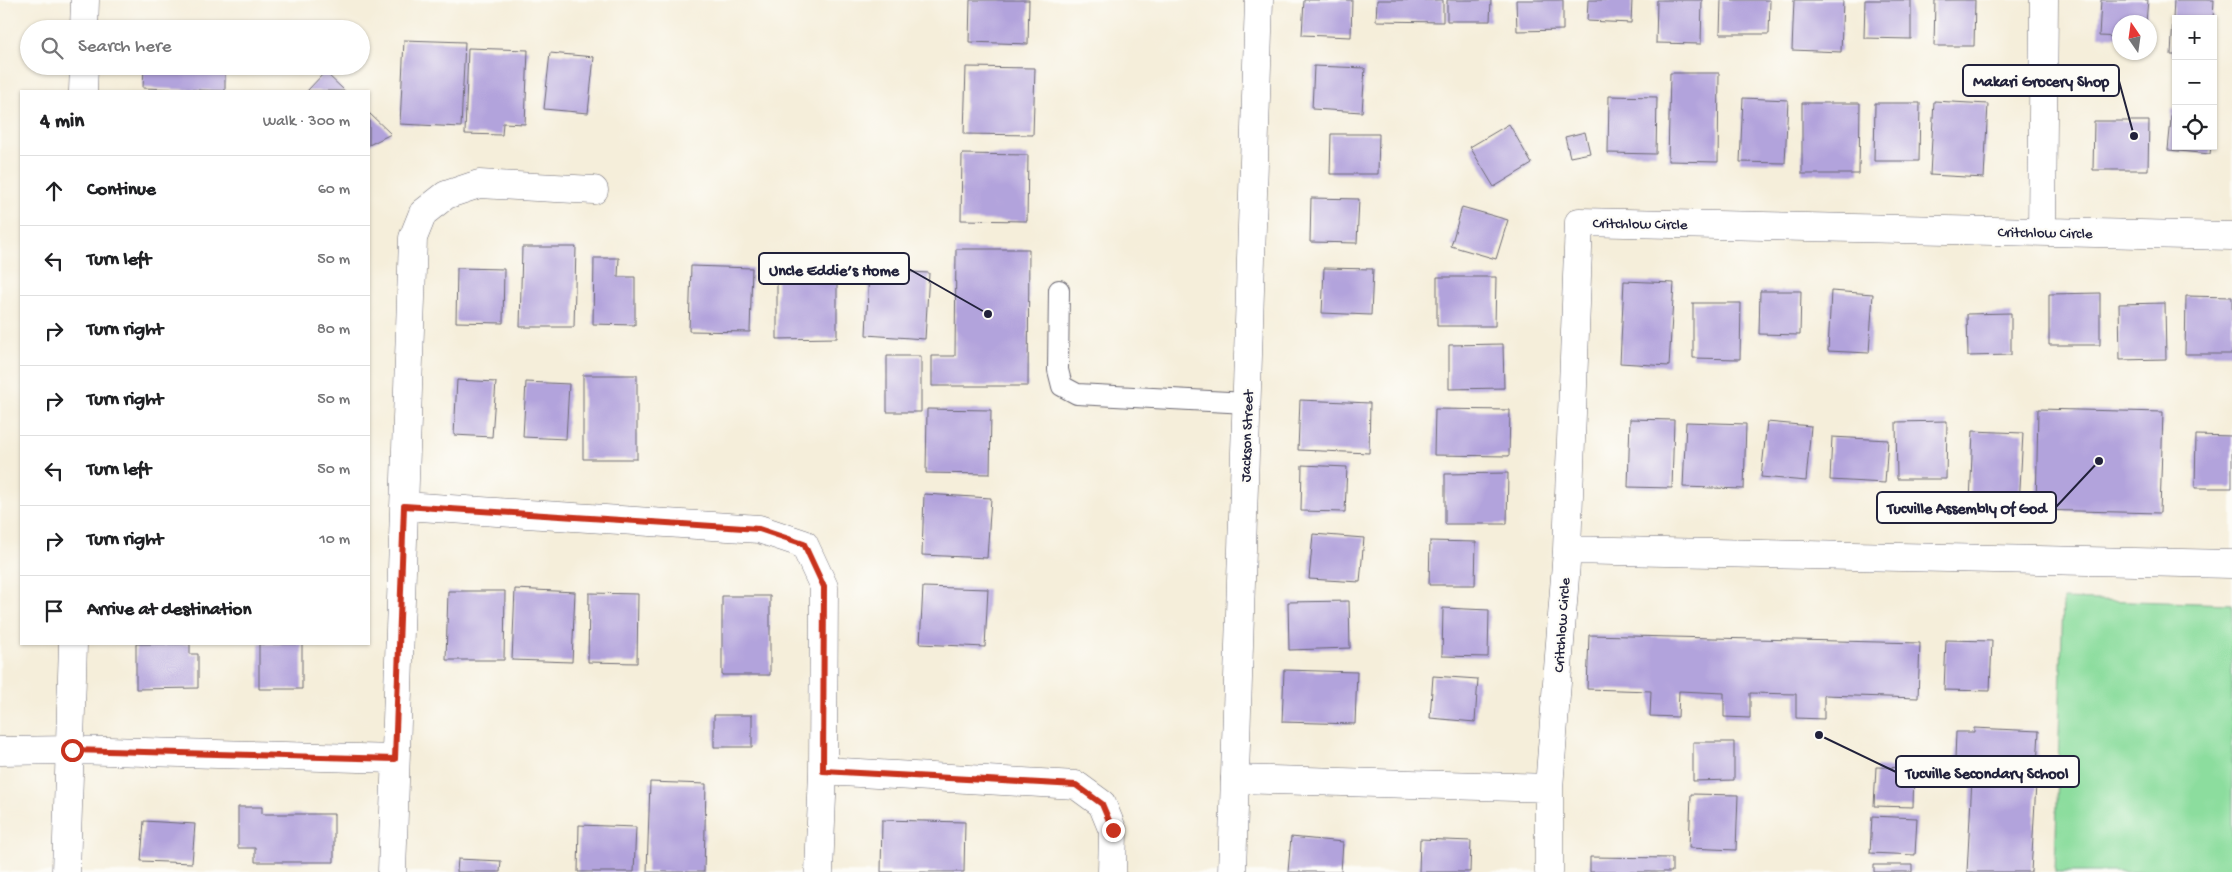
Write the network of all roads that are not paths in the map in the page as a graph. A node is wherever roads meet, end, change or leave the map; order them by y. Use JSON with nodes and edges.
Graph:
{"nodes":[{"id":1,"x":85,"y":0,"type":"edge"},
{"id":2,"x":1259,"y":0,"type":"edge"},
{"id":3,"x":2044,"y":0,"type":"edge"},
{"id":4,"x":84,"y":20,"type":"edge"},
{"id":5,"x":84,"y":75,"type":"edge"},
{"id":6,"x":83,"y":90,"type":"edge"},
{"id":7,"x":594,"y":190,"type":"dead end"},
{"id":8,"x":2042,"y":232,"type":"junction"},
{"id":9,"x":2232,"y":236,"type":"edge"},
{"id":10,"x":1059,"y":290,"type":"dead end"},
{"id":11,"x":1247,"y":403,"type":"junction"},
{"id":12,"x":404,"y":506,"type":"junction"},
{"id":13,"x":1567,"y":550,"type":"junction"},
{"id":14,"x":2232,"y":564,"type":"edge"},
{"id":15,"x":73,"y":645,"type":"edge"},
{"id":16,"x":72,"y":750,"type":"junction"},
{"id":17,"x":0,"y":751,"type":"edge"},
{"id":18,"x":395,"y":759,"type":"junction"},
{"id":19,"x":823,"y":771,"type":"junction"},
{"id":20,"x":1235,"y":778,"type":"junction"},
{"id":21,"x":1549,"y":788,"type":"junction"},
{"id":22,"x":66,"y":872,"type":"edge"},
{"id":23,"x":392,"y":872,"type":"edge"},
{"id":24,"x":819,"y":872,"type":"edge"},
{"id":25,"x":1112,"y":872,"type":"edge"},
{"id":26,"x":1232,"y":872,"type":"edge"},
{"id":27,"x":1549,"y":872,"type":"edge"}],
"edges":[{"from":1,"to":4,"type":"street"},
{"from":2,"to":11,"type":"street","name":"Jackson Street"},
{"from":3,"to":8,"type":"street"},
{"from":5,"to":6,"type":"street"},
{"from":7,"to":12,"type":"street"},
{"from":8,"to":9,"type":"street","name":"Critchlow Circle"},
{"from":8,"to":13,"type":"street","name":"Critchlow Circle"},
{"from":10,"to":11,"type":"lane"},
{"from":11,"to":20,"type":"street","name":"Jackson Street"},
{"from":12,"to":18,"type":"street"},
{"from":12,"to":19,"type":"street"},
{"from":13,"to":14,"type":"street"},
{"from":13,"to":21,"type":"street","name":"Critchlow Circle"},
{"from":15,"to":16,"type":"street"},
{"from":16,"to":17,"type":"street"},
{"from":16,"to":18,"type":"street"},
{"from":16,"to":22,"type":"street"},
{"from":18,"to":23,"type":"street"},
{"from":19,"to":24,"type":"street"},
{"from":19,"to":25,"type":"street"},
{"from":20,"to":21,"type":"street"},
{"from":20,"to":26,"type":"street","name":"Jackson Street"},
{"from":21,"to":27,"type":"street","name":"Critchlow Circle"}]}
